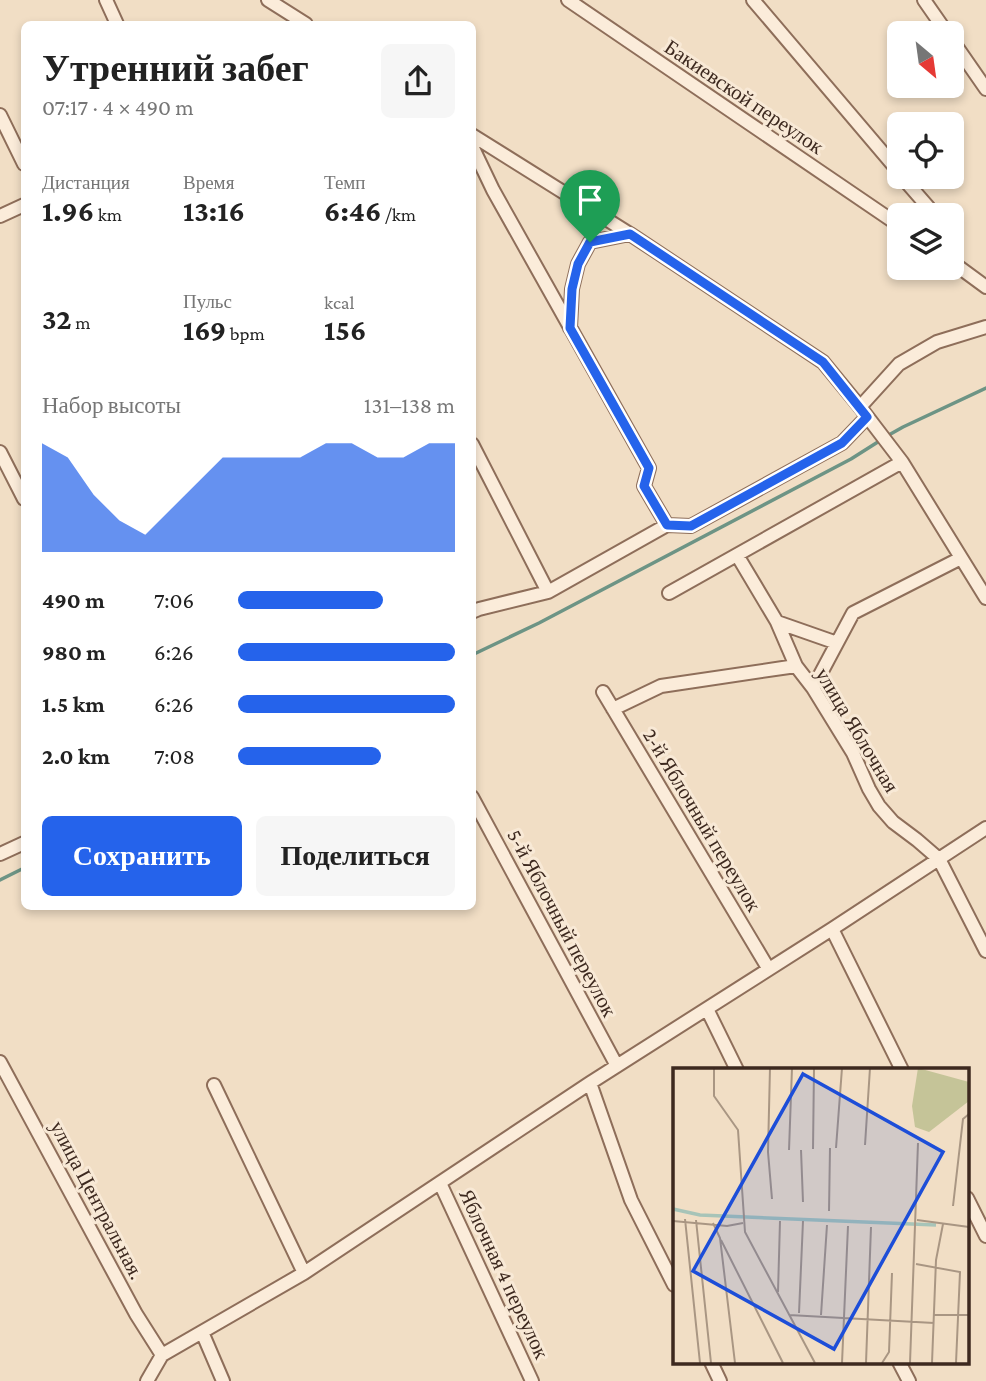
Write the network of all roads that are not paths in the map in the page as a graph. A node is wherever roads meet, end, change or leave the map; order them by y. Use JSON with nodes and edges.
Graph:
{"nodes":[{"id":1,"x":106,"y":0,"type":"edge"},
{"id":2,"x":268,"y":0,"type":"edge"},
{"id":3,"x":568,"y":0,"type":"edge"},
{"id":4,"x":753,"y":0,"type":"edge"},
{"id":5,"x":924,"y":0,"type":"edge"},
{"id":6,"x":116,"y":21,"type":"edge"},
{"id":7,"x":301,"y":21,"type":"edge"},
{"id":8,"x":939,"y":21,"type":"edge"},
{"id":9,"x":964,"y":57,"type":"edge"},
{"id":10,"x":986,"y":89,"type":"edge"},
{"id":11,"x":0,"y":115,"type":"edge"},
{"id":12,"x":476,"y":138,"type":"edge"},
{"id":13,"x":476,"y":154,"type":"edge"},
{"id":14,"x":21,"y":158,"type":"edge"},
{"id":15,"x":887,"y":158,"type":"edge"},
{"id":16,"x":913,"y":189,"type":"edge"},
{"id":17,"x":925,"y":203,"type":"edge"},
{"id":18,"x":21,"y":206,"type":"edge"},
{"id":19,"x":0,"y":216,"type":"edge"},
{"id":20,"x":887,"y":217,"type":"edge"},
{"id":21,"x":630,"y":234,"type":"junction"},
{"id":22,"x":964,"y":271,"type":"edge"},
{"id":23,"x":986,"y":287,"type":"edge"},
{"id":24,"x":986,"y":327,"type":"edge"},
{"id":25,"x":570,"y":328,"type":"junction"},
{"id":26,"x":864,"y":412,"type":"junction"},
{"id":27,"x":0,"y":452,"type":"edge"},
{"id":28,"x":476,"y":452,"type":"edge"},
{"id":29,"x":902,"y":462,"type":"junction"},
{"id":30,"x":21,"y":493,"type":"edge"},
{"id":31,"x":667,"y":525,"type":"junction"},
{"id":32,"x":737,"y":555,"type":"junction"},
{"id":33,"x":961,"y":558,"type":"junction"},
{"id":34,"x":548,"y":592,"type":"junction"},
{"id":35,"x":669,"y":593,"type":"dead end"},
{"id":36,"x":986,"y":598,"type":"edge"},
{"id":37,"x":476,"y":610,"type":"edge"},
{"id":38,"x":777,"y":622,"type":"junction"},
{"id":39,"x":836,"y":643,"type":"junction"},
{"id":40,"x":796,"y":666,"type":"junction"},
{"id":41,"x":813,"y":688,"type":"junction"},
{"id":42,"x":603,"y":692,"type":"dead end"},
{"id":43,"x":613,"y":709,"type":"junction"},
{"id":44,"x":476,"y":804,"type":"edge"},
{"id":45,"x":986,"y":828,"type":"edge"},
{"id":46,"x":21,"y":844,"type":"edge"},
{"id":47,"x":0,"y":855,"type":"edge"},
{"id":48,"x":939,"y":859,"type":"junction"},
{"id":49,"x":832,"y":929,"type":"junction"},
{"id":50,"x":986,"y":951,"type":"edge"},
{"id":51,"x":768,"y":968,"type":"junction"},
{"id":52,"x":707,"y":1009,"type":"junction"},
{"id":53,"x":0,"y":1062,"type":"edge"},
{"id":54,"x":617,"y":1066,"type":"junction"},
{"id":55,"x":736,"y":1068,"type":"edge"},
{"id":56,"x":902,"y":1068,"type":"edge"},
{"id":57,"x":590,"y":1083,"type":"junction"},
{"id":58,"x":214,"y":1084,"type":"dead end"},
{"id":59,"x":440,"y":1183,"type":"junction"},
{"id":60,"x":968,"y":1200,"type":"edge"},
{"id":61,"x":986,"y":1236,"type":"edge"},
{"id":62,"x":304,"y":1273,"type":"junction"},
{"id":63,"x":673,"y":1283,"type":"edge"},
{"id":64,"x":202,"y":1332,"type":"junction"},
{"id":65,"x":162,"y":1355,"type":"junction"},
{"id":66,"x":712,"y":1364,"type":"edge"},
{"id":67,"x":900,"y":1364,"type":"edge"},
{"id":68,"x":147,"y":1381,"type":"edge"},
{"id":69,"x":223,"y":1381,"type":"edge"},
{"id":70,"x":532,"y":1381,"type":"edge"},
{"id":71,"x":720,"y":1381,"type":"edge"},
{"id":72,"x":909,"y":1381,"type":"edge"}],
"edges":[{"from":1,"to":6,"type":"street"},
{"from":2,"to":7,"type":"street"},
{"from":3,"to":20,"type":"street","name":"Бакиевской переулок"},
{"from":4,"to":15,"type":"street"},
{"from":5,"to":8,"type":"street"},
{"from":9,"to":10,"type":"street"},
{"from":11,"to":14,"type":"street"},
{"from":12,"to":21,"type":"street"},
{"from":13,"to":25,"type":"street"},
{"from":16,"to":17,"type":"street"},
{"from":18,"to":19,"type":"street"},
{"from":21,"to":25,"type":"street"},
{"from":21,"to":26,"type":"street"},
{"from":22,"to":23,"type":"street"},
{"from":24,"to":26,"type":"street"},
{"from":25,"to":31,"type":"street"},
{"from":26,"to":29,"type":"street"},
{"from":26,"to":31,"type":"street"},
{"from":27,"to":30,"type":"street"},
{"from":28,"to":34,"type":"street"},
{"from":29,"to":32,"type":"street"},
{"from":29,"to":33,"type":"street"},
{"from":31,"to":34,"type":"street"},
{"from":32,"to":35,"type":"street"},
{"from":32,"to":38,"type":"street","name":"улица Яблочная"},
{"from":33,"to":36,"type":"street"},
{"from":33,"to":39,"type":"street"},
{"from":34,"to":37,"type":"street"},
{"from":38,"to":39,"type":"street"},
{"from":38,"to":40,"type":"street","name":"улица Яблочная"},
{"from":39,"to":41,"type":"street"},
{"from":40,"to":41,"type":"street","name":"улица Яблочная"},
{"from":40,"to":43,"type":"street"},
{"from":41,"to":48,"type":"street","name":"улица Яблочная"},
{"from":42,"to":43,"type":"street","name":"2-й Яблочный переулок"},
{"from":43,"to":51,"type":"street","name":"2-й Яблочный переулок"},
{"from":44,"to":54,"type":"street","name":"5-й Яблочный переулок"},
{"from":45,"to":48,"type":"street"},
{"from":46,"to":47,"type":"street"},
{"from":48,"to":49,"type":"street"},
{"from":48,"to":50,"type":"street","name":"улица Яблочная"},
{"from":49,"to":51,"type":"street"},
{"from":49,"to":56,"type":"street"},
{"from":51,"to":52,"type":"street"},
{"from":52,"to":54,"type":"street"},
{"from":52,"to":55,"type":"street"},
{"from":53,"to":65,"type":"street","name":"улица Центральная."},
{"from":54,"to":57,"type":"street"},
{"from":57,"to":59,"type":"street"},
{"from":57,"to":63,"type":"street"},
{"from":58,"to":62,"type":"street"},
{"from":59,"to":62,"type":"street"},
{"from":59,"to":70,"type":"street","name":"Яблочная 4 переулок"},
{"from":60,"to":61,"type":"street"},
{"from":62,"to":64,"type":"street"},
{"from":64,"to":65,"type":"street"},
{"from":64,"to":69,"type":"street"},
{"from":65,"to":68,"type":"street"},
{"from":66,"to":71,"type":"street"},
{"from":67,"to":72,"type":"street"}]}
